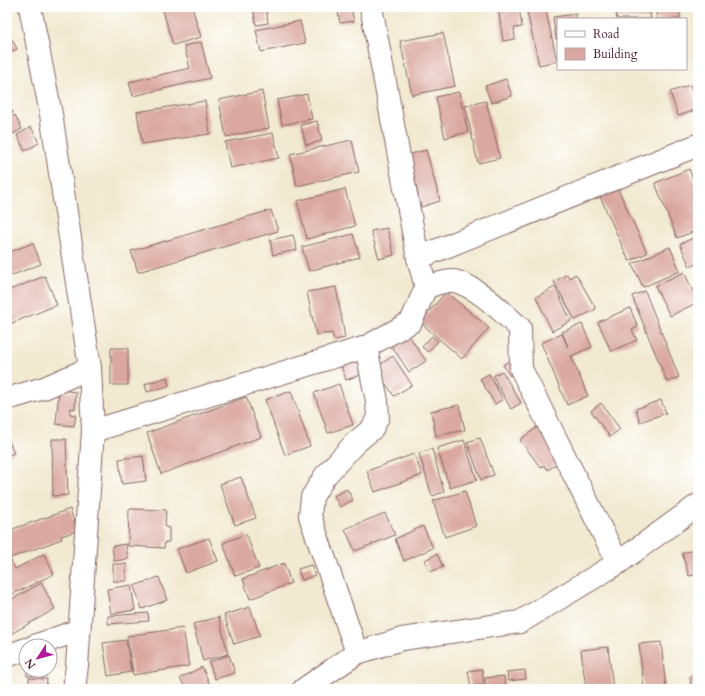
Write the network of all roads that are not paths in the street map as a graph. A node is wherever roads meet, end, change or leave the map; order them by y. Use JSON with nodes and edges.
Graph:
{"nodes":[{"id":1,"x":30,"y":7,"type":"edge"},
{"id":2,"x":371,"y":7,"type":"edge"},
{"id":3,"x":698,"y":145,"type":"edge"},
{"id":4,"x":418,"y":258,"type":"junction"},
{"id":5,"x":426,"y":287,"type":"junction"},
{"id":6,"x":366,"y":347,"type":"junction"},
{"id":7,"x":90,"y":368,"type":"junction"},
{"id":8,"x":7,"y":399,"type":"edge"},
{"id":9,"x":93,"y":431,"type":"junction"},
{"id":10,"x":698,"y":505,"type":"edge"},
{"id":11,"x":618,"y":563,"type":"junction"},
{"id":12,"x":79,"y":630,"type":"junction"},
{"id":13,"x":56,"y":638,"type":"edge"},
{"id":14,"x":18,"y":652,"type":"edge"},
{"id":15,"x":357,"y":653,"type":"junction"},
{"id":16,"x":7,"y":656,"type":"edge"},
{"id":17,"x":74,"y":689,"type":"edge"},
{"id":18,"x":304,"y":689,"type":"edge"}],
"edges":[{"from":1,"to":7,"type":"street"},
{"from":2,"to":4,"type":"street"},
{"from":3,"to":4,"type":"street"},
{"from":4,"to":5,"type":"street"},
{"from":5,"to":6,"type":"street"},
{"from":5,"to":11,"type":"street"},
{"from":6,"to":9,"type":"street"},
{"from":6,"to":15,"type":"street"},
{"from":7,"to":8,"type":"street"},
{"from":7,"to":9,"type":"street"},
{"from":9,"to":12,"type":"street"},
{"from":10,"to":11,"type":"street"},
{"from":11,"to":15,"type":"street"},
{"from":12,"to":13,"type":"street"},
{"from":12,"to":17,"type":"street"},
{"from":14,"to":16,"type":"street"},
{"from":15,"to":18,"type":"street"}]}
